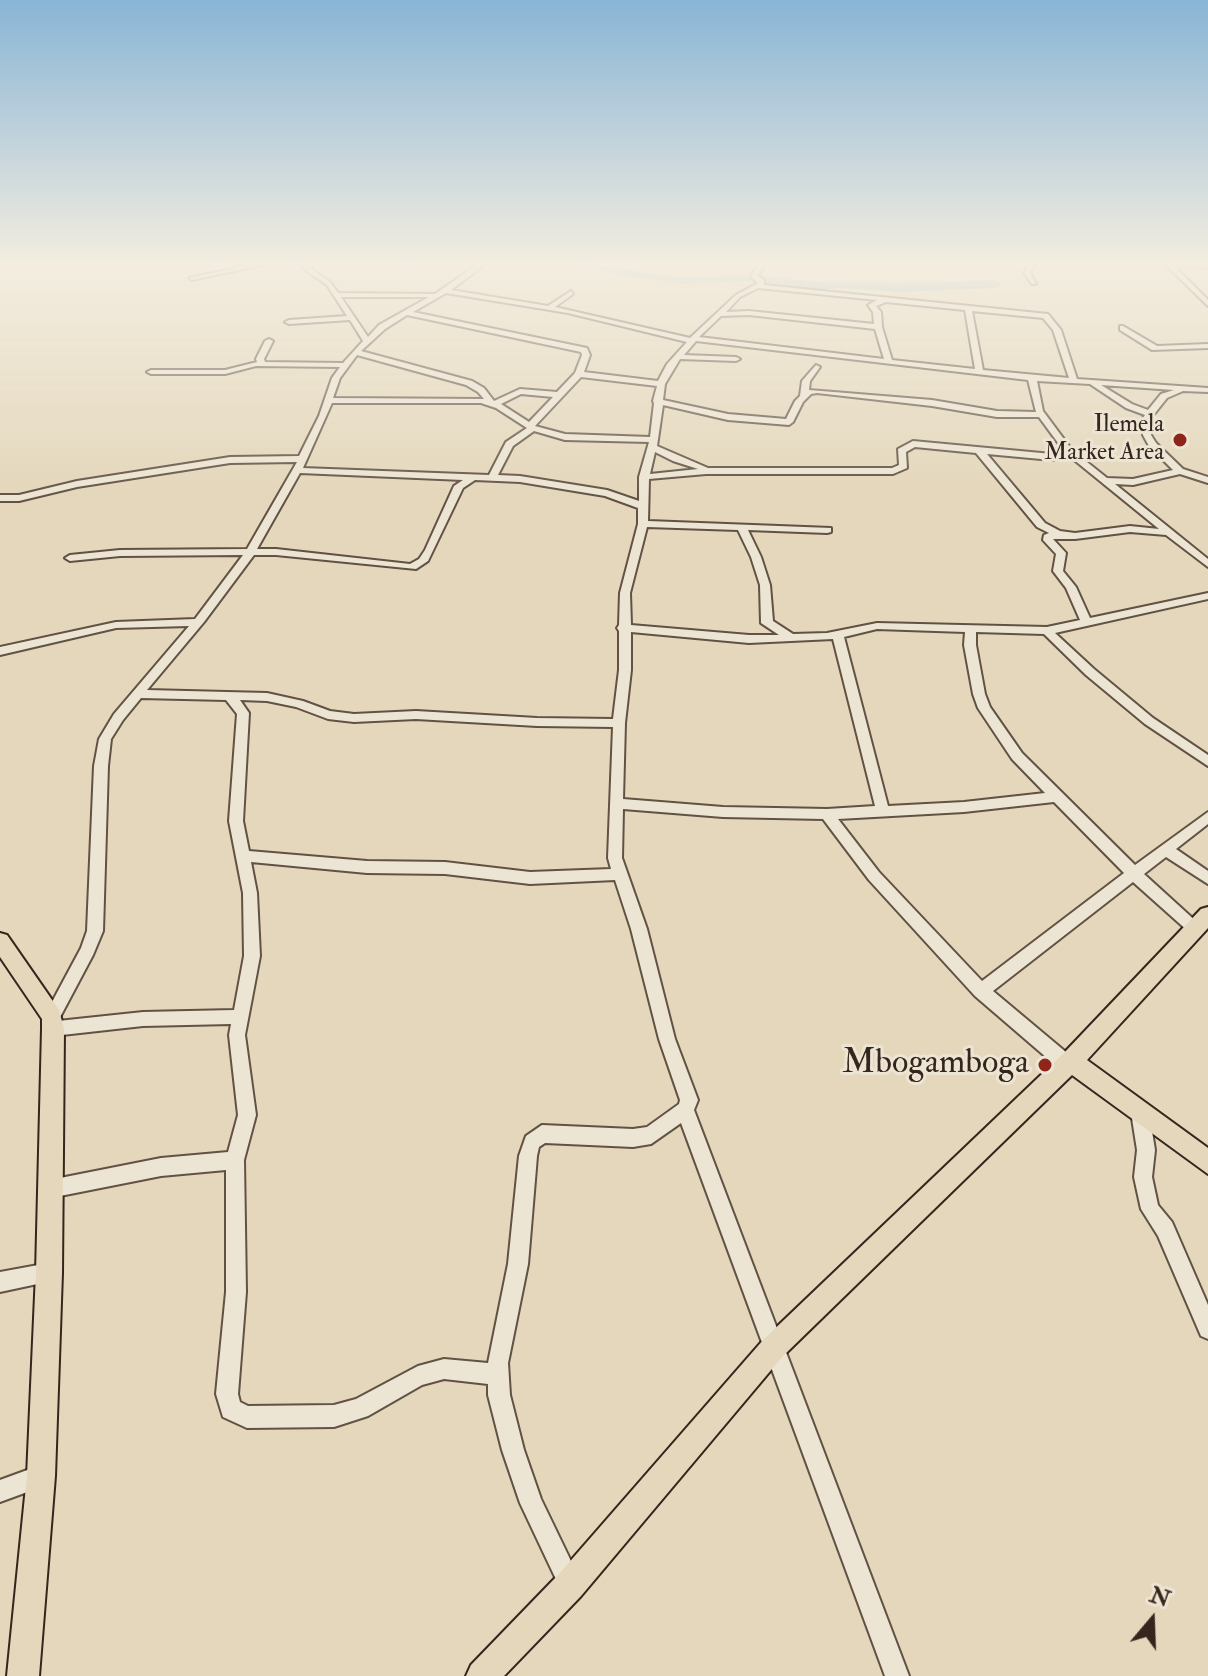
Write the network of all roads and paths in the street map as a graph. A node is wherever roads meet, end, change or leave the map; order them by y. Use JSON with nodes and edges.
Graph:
{"nodes":[{"id":1,"x":269,"y":341,"type":"dead end"},
{"id":2,"x":367,"y":341,"type":"edge"},
{"id":3,"x":542,"y":341,"type":"edge"},
{"id":4,"x":667,"y":341,"type":"edge"},
{"id":5,"x":693,"y":341,"type":"edge"},
{"id":6,"x":714,"y":341,"type":"joint"},
{"id":7,"x":716,"y":341,"type":"edge"},
{"id":8,"x":883,"y":341,"type":"edge"},
{"id":9,"x":974,"y":341,"type":"edge"},
{"id":10,"x":1061,"y":341,"type":"edge"},
{"id":11,"x":1144,"y":341,"type":"edge"},
{"id":12,"x":1208,"y":346,"type":"edge"},
{"id":13,"x":687,"y":347,"type":"junction"},
{"id":14,"x":355,"y":352,"type":"junction"},
{"id":15,"x":736,"y":359,"type":"dead end"},
{"id":16,"x":889,"y":361,"type":"junction"},
{"id":17,"x":262,"y":364,"type":"junction"},
{"id":18,"x":344,"y":365,"type":"junction"},
{"id":19,"x":816,"y":367,"type":"dead end"},
{"id":20,"x":979,"y":370,"type":"junction"},
{"id":21,"x":151,"y":372,"type":"dead end"},
{"id":22,"x":579,"y":374,"type":"junction"},
{"id":23,"x":1032,"y":378,"type":"junction"},
{"id":24,"x":1073,"y":379,"type":"junction"},
{"id":25,"x":1090,"y":381,"type":"junction"},
{"id":26,"x":661,"y":384,"type":"junction"},
{"id":27,"x":1190,"y":389,"type":"junction"},
{"id":28,"x":1208,"y":390,"type":"edge"},
{"id":29,"x":558,"y":395,"type":"junction"},
{"id":30,"x":804,"y":395,"type":"junction"},
{"id":31,"x":329,"y":400,"type":"junction"},
{"id":32,"x":657,"y":401,"type":"junction"},
{"id":33,"x":495,"y":404,"type":"junction"},
{"id":34,"x":546,"y":407,"type":"junction"},
{"id":35,"x":1150,"y":414,"type":"junction"},
{"id":36,"x":1042,"y":415,"type":"junction"},
{"id":37,"x":532,"y":427,"type":"junction"},
{"id":38,"x":653,"y":443,"type":"junction"},
{"id":39,"x":979,"y":450,"type":"junction"},
{"id":40,"x":1069,"y":452,"type":"junction"},
{"id":41,"x":1052,"y":457,"type":"junction"},
{"id":42,"x":302,"y":459,"type":"junction"},
{"id":43,"x":1078,"y":461,"type":"junction"},
{"id":44,"x":296,"y":470,"type":"junction"},
{"id":45,"x":710,"y":471,"type":"junction"},
{"id":46,"x":1180,"y":471,"type":"junction"},
{"id":47,"x":475,"y":476,"type":"junction"},
{"id":48,"x":644,"y":477,"type":"junction"},
{"id":49,"x":492,"y":478,"type":"junction"},
{"id":50,"x":1208,"y":480,"type":"edge"},
{"id":51,"x":1104,"y":481,"type":"junction"},
{"id":52,"x":0,"y":498,"type":"edge"},
{"id":53,"x":643,"y":506,"type":"junction"},
{"id":54,"x":643,"y":524,"type":"junction"},
{"id":55,"x":742,"y":529,"type":"junction"},
{"id":56,"x":827,"y":530,"type":"dead end"},
{"id":57,"x":1058,"y":534,"type":"junction"},
{"id":58,"x":1169,"y":534,"type":"junction"},
{"id":59,"x":250,"y":553,"type":"junction"},
{"id":60,"x":70,"y":558,"type":"dead end"},
{"id":61,"x":1208,"y":564,"type":"edge"},
{"id":62,"x":1208,"y":596,"type":"edge"},
{"id":63,"x":198,"y":622,"type":"junction"},
{"id":64,"x":1086,"y":622,"type":"junction"},
{"id":65,"x":623,"y":628,"type":"junction"},
{"id":66,"x":971,"y":629,"type":"junction"},
{"id":67,"x":1047,"y":631,"type":"junction"},
{"id":68,"x":838,"y":635,"type":"junction"},
{"id":69,"x":791,"y":636,"type":"junction"},
{"id":70,"x":0,"y":651,"type":"edge"},
{"id":71,"x":137,"y":694,"type":"junction"},
{"id":72,"x":229,"y":695,"type":"junction"},
{"id":73,"x":267,"y":697,"type":"junction"},
{"id":74,"x":243,"y":713,"type":"junction"},
{"id":75,"x":619,"y":723,"type":"junction"},
{"id":76,"x":1208,"y":761,"type":"edge"},
{"id":77,"x":1054,"y":797,"type":"junction"},
{"id":78,"x":618,"y":804,"type":"junction"},
{"id":79,"x":883,"y":812,"type":"junction"},
{"id":80,"x":827,"y":814,"type":"junction"},
{"id":81,"x":1208,"y":817,"type":"edge"},
{"id":82,"x":1166,"y":850,"type":"junction"},
{"id":83,"x":244,"y":856,"type":"junction"},
{"id":84,"x":1133,"y":873,"type":"junction"},
{"id":85,"x":619,"y":874,"type":"junction"},
{"id":86,"x":1208,"y":878,"type":"edge"},
{"id":87,"x":1201,"y":922,"type":"edge"},
{"id":88,"x":0,"y":941,"type":"edge"},
{"id":89,"x":981,"y":991,"type":"junction"},
{"id":90,"x":240,"y":1017,"type":"junction"},
{"id":91,"x":52,"y":1023,"type":"junction"},
{"id":92,"x":1069,"y":1063,"type":"junction"},
{"id":93,"x":685,"y":1110,"type":"junction"},
{"id":94,"x":1140,"y":1112,"type":"junction"},
{"id":95,"x":1206,"y":1159,"type":"edge"},
{"id":96,"x":235,"y":1160,"type":"junction"},
{"id":97,"x":50,"y":1189,"type":"junction"},
{"id":98,"x":49,"y":1273,"type":"junction"},
{"id":99,"x":0,"y":1282,"type":"edge"},
{"id":100,"x":1208,"y":1329,"type":"edge"},
{"id":101,"x":773,"y":1348,"type":"junction"},
{"id":102,"x":498,"y":1374,"type":"junction"},
{"id":103,"x":41,"y":1476,"type":"junction"},
{"id":104,"x":0,"y":1491,"type":"edge"},
{"id":105,"x":570,"y":1585,"type":"junction"},
{"id":106,"x":23,"y":1676,"type":"edge"},
{"id":107,"x":482,"y":1676,"type":"edge"},
{"id":108,"x":897,"y":1676,"type":"edge"}],
"edges":[{"from":1,"to":17,"type":"street"},
{"from":2,"to":14,"type":"street"},
{"from":3,"to":22,"type":"street"},
{"from":4,"to":13,"type":"street"},
{"from":5,"to":13,"type":"street"},
{"from":6,"to":13,"type":"street"},
{"from":6,"to":13,"type":"street"},
{"from":7,"to":16,"type":"street"},
{"from":8,"to":16,"type":"street"},
{"from":9,"to":20,"type":"street"},
{"from":10,"to":24,"type":"street"},
{"from":11,"to":12,"type":"street"},
{"from":13,"to":15,"type":"street"},
{"from":13,"to":26,"type":"street"},
{"from":14,"to":18,"type":"street"},
{"from":14,"to":33,"type":"street"},
{"from":16,"to":20,"type":"street"},
{"from":17,"to":18,"type":"street"},
{"from":17,"to":21,"type":"street"},
{"from":18,"to":31,"type":"street"},
{"from":19,"to":30,"type":"street"},
{"from":20,"to":23,"type":"street"},
{"from":22,"to":26,"type":"street"},
{"from":22,"to":29,"type":"street"},
{"from":23,"to":24,"type":"street"},
{"from":23,"to":36,"type":"street"},
{"from":24,"to":25,"type":"street"},
{"from":25,"to":27,"type":"street"},
{"from":25,"to":35,"type":"street"},
{"from":26,"to":32,"type":"street"},
{"from":27,"to":28,"type":"street"},
{"from":27,"to":35,"type":"street"},
{"from":29,"to":33,"type":"street"},
{"from":29,"to":34,"type":"street"},
{"from":30,"to":32,"type":"street"},
{"from":30,"to":36,"type":"street"},
{"from":31,"to":33,"type":"street"},
{"from":31,"to":42,"type":"street"},
{"from":32,"to":38,"type":"street"},
{"from":33,"to":34,"type":"street"},
{"from":33,"to":37,"type":"street"},
{"from":34,"to":37,"type":"street"},
{"from":35,"to":46,"type":"street"},
{"from":36,"to":40,"type":"street"},
{"from":37,"to":38,"type":"street"},
{"from":37,"to":49,"type":"street"},
{"from":38,"to":45,"type":"street"},
{"from":38,"to":48,"type":"street"},
{"from":39,"to":41,"type":"street"},
{"from":39,"to":45,"type":"street"},
{"from":39,"to":57,"type":"street"},
{"from":40,"to":41,"type":"street"},
{"from":40,"to":43,"type":"street"},
{"from":41,"to":43,"type":"street"},
{"from":42,"to":44,"type":"street"},
{"from":42,"to":52,"type":"street"},
{"from":43,"to":51,"type":"street"},
{"from":44,"to":47,"type":"street"},
{"from":44,"to":59,"type":"street"},
{"from":45,"to":48,"type":"street"},
{"from":46,"to":50,"type":"street"},
{"from":46,"to":51,"type":"street"},
{"from":47,"to":49,"type":"street"},
{"from":47,"to":59,"type":"street"},
{"from":48,"to":53,"type":"street"},
{"from":49,"to":53,"type":"street"},
{"from":51,"to":58,"type":"street"},
{"from":53,"to":54,"type":"street"},
{"from":54,"to":55,"type":"street"},
{"from":54,"to":65,"type":"street"},
{"from":55,"to":56,"type":"street"},
{"from":55,"to":69,"type":"street"},
{"from":57,"to":58,"type":"street"},
{"from":57,"to":64,"type":"street"},
{"from":58,"to":61,"type":"street"},
{"from":59,"to":60,"type":"street"},
{"from":59,"to":63,"type":"street"},
{"from":62,"to":64,"type":"street"},
{"from":63,"to":70,"type":"street"},
{"from":63,"to":71,"type":"street"},
{"from":64,"to":67,"type":"street"},
{"from":65,"to":69,"type":"street"},
{"from":65,"to":75,"type":"street"},
{"from":66,"to":67,"type":"street"},
{"from":66,"to":68,"type":"street"},
{"from":66,"to":77,"type":"street"},
{"from":67,"to":76,"type":"street"},
{"from":68,"to":69,"type":"street"},
{"from":68,"to":79,"type":"street"},
{"from":71,"to":72,"type":"street"},
{"from":71,"to":91,"type":"street"},
{"from":72,"to":73,"type":"street"},
{"from":72,"to":74,"type":"street"},
{"from":73,"to":74,"type":"street"},
{"from":73,"to":75,"type":"street"},
{"from":74,"to":83,"type":"street"},
{"from":75,"to":78,"type":"street"},
{"from":77,"to":79,"type":"street"},
{"from":77,"to":84,"type":"street"},
{"from":78,"to":80,"type":"street"},
{"from":78,"to":85,"type":"street"},
{"from":79,"to":80,"type":"street"},
{"from":80,"to":89,"type":"street"},
{"from":81,"to":82,"type":"street"},
{"from":82,"to":84,"type":"street"},
{"from":82,"to":86,"type":"street"},
{"from":83,"to":85,"type":"street"},
{"from":83,"to":90,"type":"street"},
{"from":84,"to":87,"type":"street"},
{"from":84,"to":89,"type":"street"},
{"from":85,"to":93,"type":"street"},
{"from":87,"to":92,"type":"main road"},
{"from":88,"to":91,"type":"main road"},
{"from":89,"to":92,"type":"street"},
{"from":90,"to":91,"type":"street"},
{"from":90,"to":96,"type":"street"},
{"from":91,"to":97,"type":"main road"},
{"from":92,"to":94,"type":"main road"},
{"from":92,"to":101,"type":"main road"},
{"from":93,"to":101,"type":"street"},
{"from":93,"to":102,"type":"street"},
{"from":94,"to":95,"type":"main road"},
{"from":94,"to":100,"type":"street"},
{"from":96,"to":97,"type":"street"},
{"from":96,"to":102,"type":"street"},
{"from":97,"to":98,"type":"main road"},
{"from":98,"to":99,"type":"street"},
{"from":98,"to":103,"type":"main road"},
{"from":101,"to":105,"type":"main road"},
{"from":101,"to":108,"type":"street"},
{"from":102,"to":105,"type":"street"},
{"from":103,"to":104,"type":"street"},
{"from":103,"to":106,"type":"main road"},
{"from":105,"to":107,"type":"main road"}]}
